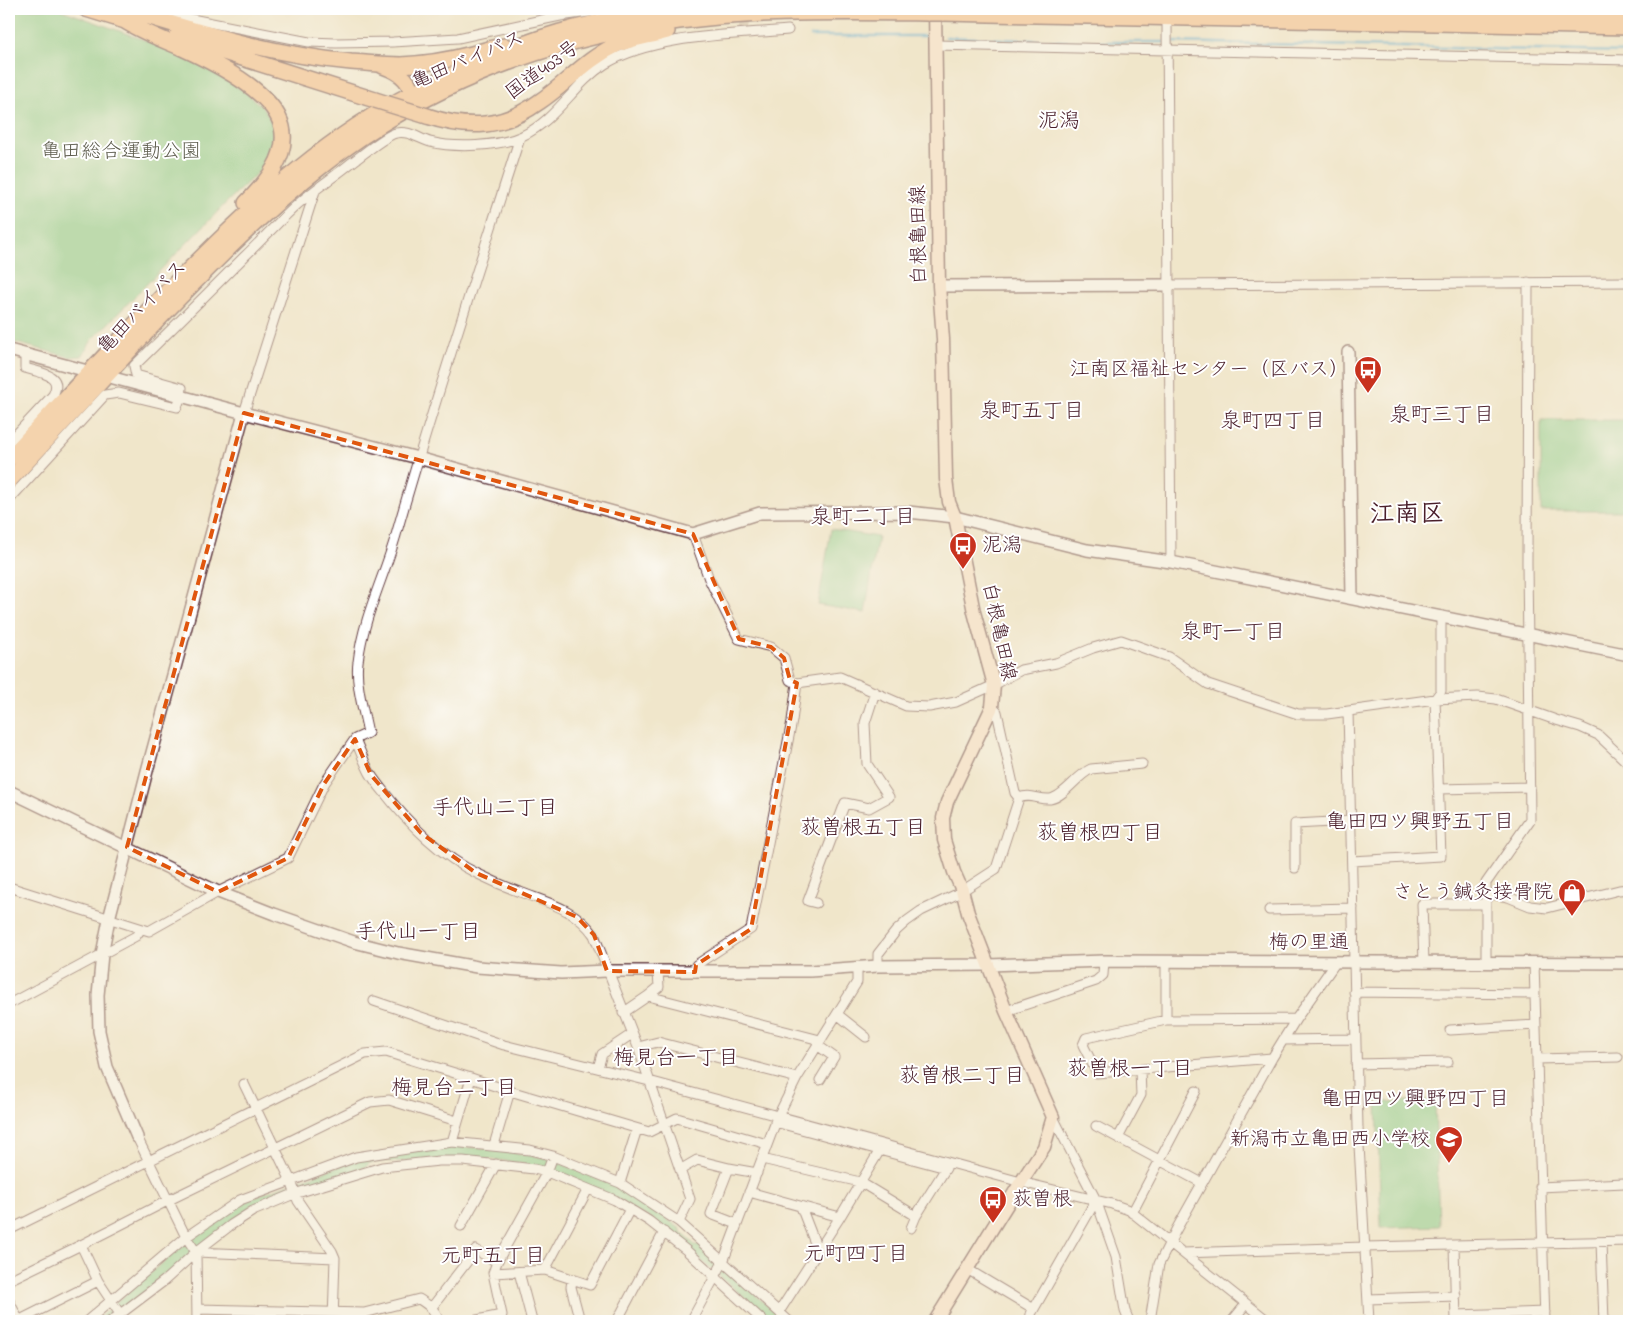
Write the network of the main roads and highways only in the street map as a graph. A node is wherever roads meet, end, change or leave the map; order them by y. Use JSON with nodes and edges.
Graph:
{"nodes":[{"id":1,"x":86,"y":9,"type":"edge"},
{"id":2,"x":689,"y":9,"type":"edge"},
{"id":3,"x":1317,"y":9,"type":"edge"},
{"id":4,"x":935,"y":12,"type":"edge"},
{"id":5,"x":785,"y":13,"type":"junction"},
{"id":6,"x":124,"y":15,"type":"edge"},
{"id":7,"x":1629,"y":16,"type":"edge"},
{"id":8,"x":1379,"y":23,"type":"junction"},
{"id":9,"x":1629,"y":28,"type":"edge"},
{"id":10,"x":1629,"y":36,"type":"edge"},
{"id":11,"x":519,"y":45,"type":"junction"},
{"id":12,"x":377,"y":64,"type":"junction"},
{"id":13,"x":410,"y":101,"type":"junction"},
{"id":14,"x":149,"y":309,"type":"junction"},
{"id":15,"x":9,"y":459,"type":"edge"},
{"id":16,"x":9,"y":481,"type":"edge"},
{"id":17,"x":935,"y":1321,"type":"edge"}],
"edges":[{"from":1,"to":6,"type":"highway","name":"国道403号"},
{"from":2,"to":11,"type":"highway","name":"亀田バイパス"},
{"from":3,"to":7,"type":"highway"},
{"from":4,"to":5,"type":"highway","name":"亀田バイパス"},
{"from":4,"to":8,"type":"highway","name":"亀田バイパス"},
{"from":4,"to":17,"type":"main road","name":"白根亀田線"},
{"from":5,"to":6,"type":"highway","name":"国道403号","bridge":true},
{"from":5,"to":13,"type":"highway","name":"亀田バイパス"},
{"from":6,"to":12,"type":"highway","name":"国道403号"},
{"from":6,"to":14,"type":"highway","name":"国道403号"},
{"from":8,"to":9,"type":"highway","name":"亀田バイパス"},
{"from":8,"to":10,"type":"highway"},
{"from":11,"to":12,"type":"highway","name":"国道403号"},
{"from":11,"to":13,"type":"highway","name":"亀田バイパス"},
{"from":12,"to":13,"type":"highway","name":"国道403号"},
{"from":13,"to":14,"type":"highway","name":"亀田バイパス"},
{"from":13,"to":16,"type":"highway","name":"亀田バイパス"},
{"from":14,"to":15,"type":"highway","name":"亀田バイパス"}]}
